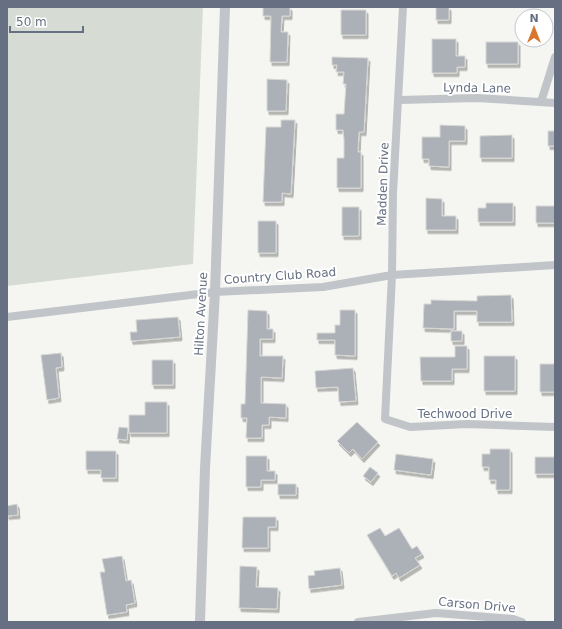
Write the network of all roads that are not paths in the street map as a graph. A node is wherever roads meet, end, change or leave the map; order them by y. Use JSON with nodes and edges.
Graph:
{"nodes":[{"id":1,"x":225,"y":7,"type":"edge"},
{"id":2,"x":403,"y":7,"type":"edge"},
{"id":3,"x":555,"y":57,"type":"edge"},
{"id":4,"x":399,"y":100,"type":"junction"},
{"id":5,"x":541,"y":102,"type":"junction"},
{"id":6,"x":555,"y":103,"type":"edge"},
{"id":7,"x":555,"y":265,"type":"edge"},
{"id":8,"x":392,"y":275,"type":"junction"},
{"id":9,"x":215,"y":292,"type":"junction"},
{"id":10,"x":7,"y":317,"type":"edge"},
{"id":11,"x":388,"y":361,"type":"joint"},
{"id":12,"x":555,"y":427,"type":"edge"},
{"id":13,"x":200,"y":622,"type":"edge"},
{"id":14,"x":358,"y":622,"type":"edge"},
{"id":15,"x":522,"y":622,"type":"edge"}],
"edges":[{"from":1,"to":9,"type":"street","name":"Hilton Avenue"},
{"from":2,"to":4,"type":"street","name":"Madden Drive"},
{"from":3,"to":5,"type":"street"},
{"from":4,"to":5,"type":"street","name":"Lynda Lane"},
{"from":4,"to":8,"type":"street","name":"Madden Drive"},
{"from":5,"to":6,"type":"street","name":"Lynda Lane"},
{"from":7,"to":8,"type":"street","name":"Country Club Road"},
{"from":8,"to":9,"type":"street","name":"Country Club Road"},
{"from":8,"to":11,"type":"street","name":"Madden Drive"},
{"from":9,"to":10,"type":"street","name":"Country Club Road"},
{"from":9,"to":13,"type":"street","name":"Hilton Avenue"},
{"from":11,"to":12,"type":"street","name":"Techwood Drive"},
{"from":14,"to":15,"type":"street","name":"Carson Drive"}]}
